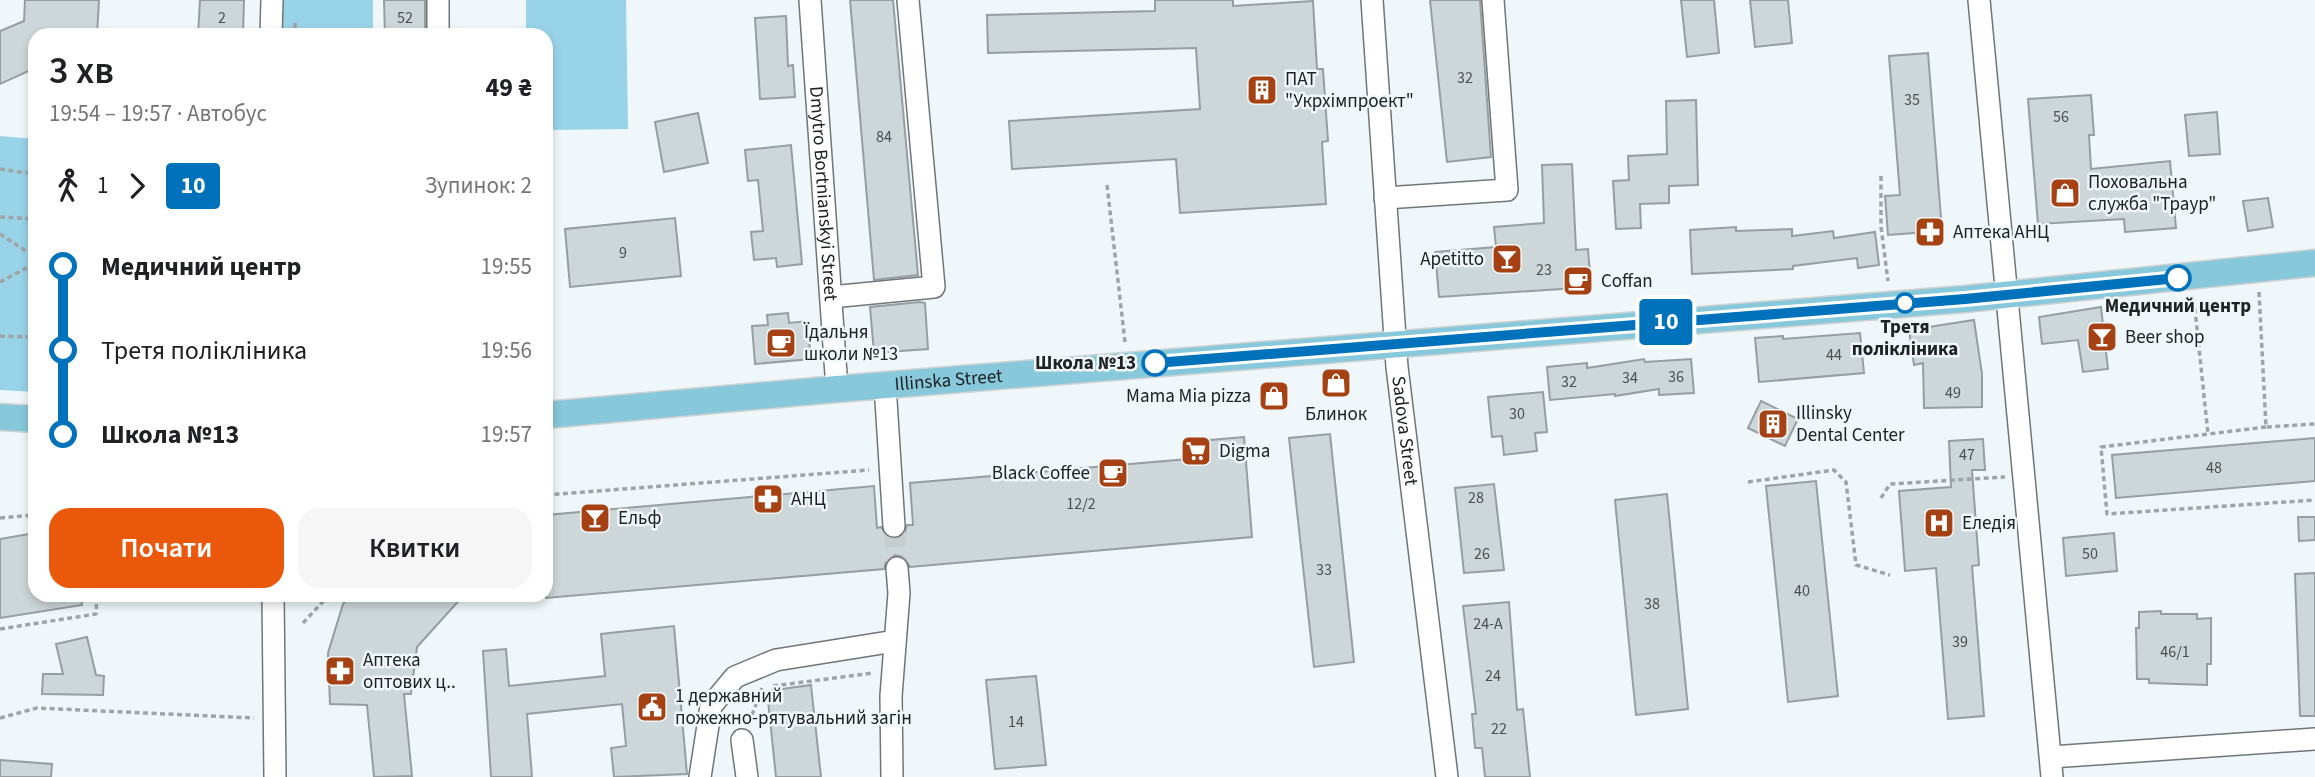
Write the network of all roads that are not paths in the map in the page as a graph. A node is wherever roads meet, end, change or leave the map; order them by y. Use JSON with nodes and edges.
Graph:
{"nodes":[{"id":1,"x":272,"y":0,"type":"edge"},
{"id":2,"x":438,"y":0,"type":"edge"},
{"id":3,"x":810,"y":0,"type":"edge"},
{"id":4,"x":908,"y":0,"type":"edge"},
{"id":5,"x":1373,"y":0,"type":"edge"},
{"id":6,"x":1493,"y":0,"type":"edge"},
{"id":7,"x":1979,"y":0,"type":"edge"},
{"id":8,"x":271,"y":28,"type":"edge"},
{"id":9,"x":438,"y":28,"type":"edge"},
{"id":10,"x":1385,"y":198,"type":"junction"},
{"id":11,"x":2315,"y":263,"type":"edge"},
{"id":12,"x":2008,"y":295,"type":"junction"},
{"id":13,"x":831,"y":297,"type":"junction"},
{"id":14,"x":1395,"y":344,"type":"junction"},
{"id":15,"x":885,"y":385,"type":"junction"},
{"id":16,"x":837,"y":388,"type":"junction"},
{"id":17,"x":553,"y":414,"type":"edge"},
{"id":18,"x":0,"y":417,"type":"edge"},
{"id":19,"x":28,"y":419,"type":"edge"},
{"id":20,"x":894,"y":526,"type":"tunnel mouth"},
{"id":21,"x":897,"y":568,"type":"tunnel mouth"},
{"id":22,"x":273,"y":602,"type":"edge"},
{"id":23,"x":895,"y":641,"type":"junction"},
{"id":24,"x":2315,"y":739,"type":"edge"},
{"id":25,"x":742,"y":740,"type":"road end"},
{"id":26,"x":2051,"y":767,"type":"edge"},
{"id":27,"x":275,"y":777,"type":"edge"},
{"id":28,"x":700,"y":777,"type":"edge"},
{"id":29,"x":747,"y":777,"type":"edge"},
{"id":30,"x":892,"y":777,"type":"edge"},
{"id":31,"x":1447,"y":777,"type":"edge"}],
"edges":[{"from":1,"to":8,"type":"street"},
{"from":2,"to":9,"type":"street"},
{"from":3,"to":13,"type":"street","name":"Dmytro Bortnianskyi Street"},
{"from":4,"to":13,"type":"street"},
{"from":5,"to":10,"type":"street","name":"Sadova Street"},
{"from":6,"to":10,"type":"street"},
{"from":7,"to":12,"type":"street"},
{"from":10,"to":14,"type":"street","name":"Sadova Street"},
{"from":11,"to":12,"type":"main road","name":"Illinska Street"},
{"from":12,"to":14,"type":"main road","name":"Illinska Street"},
{"from":12,"to":26,"type":"street"},
{"from":13,"to":16,"type":"street","name":"Dmytro Bortnianskyi Street"},
{"from":14,"to":15,"type":"main road","name":"Illinska Street"},
{"from":14,"to":31,"type":"street","name":"Sadova Street"},
{"from":15,"to":16,"type":"main road","name":"Illinska Street"},
{"from":15,"to":20,"type":"street"},
{"from":16,"to":17,"type":"main road","name":"Illinska Street"},
{"from":18,"to":19,"type":"main road"},
{"from":21,"to":23,"type":"street"},
{"from":22,"to":27,"type":"street"},
{"from":23,"to":28,"type":"street"},
{"from":23,"to":30,"type":"street"},
{"from":24,"to":26,"type":"street"},
{"from":25,"to":29,"type":"street"}]}
